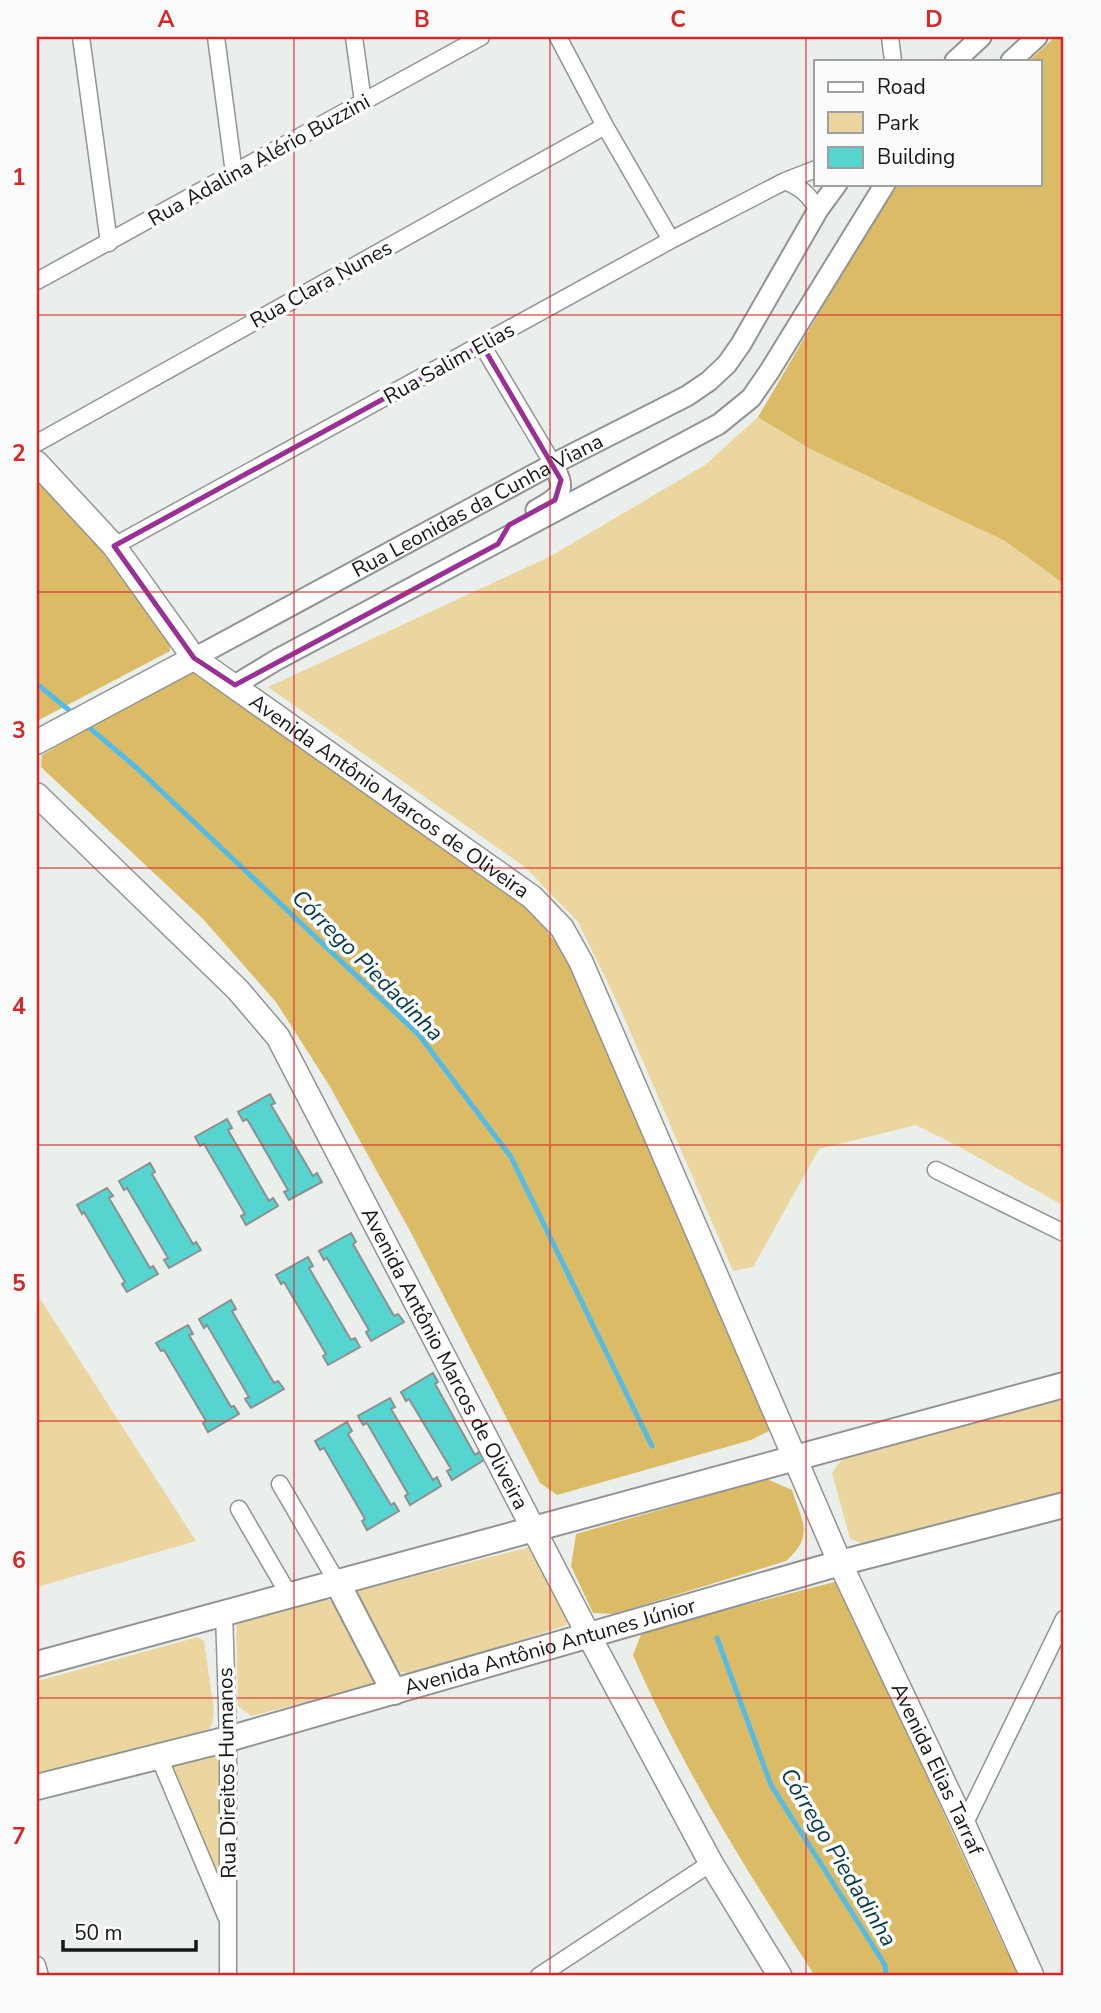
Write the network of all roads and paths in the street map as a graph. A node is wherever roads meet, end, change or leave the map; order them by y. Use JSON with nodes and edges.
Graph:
{"nodes":[{"id":1,"x":81,"y":37,"type":"edge"},
{"id":2,"x":216,"y":37,"type":"edge"},
{"id":3,"x":354,"y":37,"type":"edge"},
{"id":4,"x":481,"y":37,"type":"edge"},
{"id":5,"x":558,"y":37,"type":"edge"},
{"id":6,"x":890,"y":37,"type":"edge"},
{"id":7,"x":981,"y":37,"type":"edge"},
{"id":8,"x":1038,"y":37,"type":"edge"},
{"id":9,"x":893,"y":60,"type":"edge"},
{"id":10,"x":956,"y":60,"type":"edge"},
{"id":11,"x":1012,"y":60,"type":"edge"},
{"id":12,"x":363,"y":102,"type":"junction"},
{"id":13,"x":605,"y":126,"type":"junction"},
{"id":14,"x":814,"y":170,"type":"edge"},
{"id":15,"x":234,"y":173,"type":"junction"},
{"id":16,"x":785,"y":181,"type":"junction"},
{"id":17,"x":836,"y":186,"type":"edge"},
{"id":18,"x":883,"y":187,"type":"edge"},
{"id":19,"x":818,"y":210,"type":"junction"},
{"id":20,"x":671,"y":240,"type":"junction"},
{"id":21,"x":109,"y":243,"type":"junction"},
{"id":22,"x":37,"y":281,"type":"edge"},
{"id":23,"x":482,"y":345,"type":"junction"},
{"id":24,"x":37,"y":443,"type":"edge"},
{"id":25,"x":37,"y":463,"type":"edge"},
{"id":26,"x":553,"y":464,"type":"junction"},
{"id":27,"x":498,"y":544,"type":"junction"},
{"id":28,"x":114,"y":546,"type":"junction"},
{"id":29,"x":185,"y":663,"type":"junction"},
{"id":30,"x":235,"y":685,"type":"junction"},
{"id":31,"x":37,"y":742,"type":"edge"},
{"id":32,"x":37,"y":794,"type":"edge"},
{"id":33,"x":936,"y":1170,"type":"dead end"},
{"id":34,"x":1064,"y":1233,"type":"edge"},
{"id":35,"x":1064,"y":1385,"type":"edge"},
{"id":36,"x":795,"y":1458,"type":"junction"},
{"id":37,"x":280,"y":1484,"type":"dead end"},
{"id":38,"x":1064,"y":1505,"type":"edge"},
{"id":39,"x":239,"y":1509,"type":"dead end"},
{"id":40,"x":534,"y":1529,"type":"junction"},
{"id":41,"x":840,"y":1563,"type":"junction"},
{"id":42,"x":337,"y":1582,"type":"junction"},
{"id":43,"x":289,"y":1595,"type":"junction"},
{"id":44,"x":224,"y":1612,"type":"junction"},
{"id":45,"x":1064,"y":1619,"type":"edge"},
{"id":46,"x":589,"y":1636,"type":"junction"},
{"id":47,"x":37,"y":1664,"type":"edge"},
{"id":48,"x":394,"y":1692,"type":"junction"},
{"id":49,"x":228,"y":1739,"type":"junction"},
{"id":50,"x":159,"y":1757,"type":"junction"},
{"id":51,"x":37,"y":1787,"type":"edge"},
{"id":52,"x":964,"y":1825,"type":"junction"},
{"id":53,"x":711,"y":1863,"type":"junction"},
{"id":54,"x":229,"y":1923,"type":"junction"},
{"id":55,"x":37,"y":1965,"type":"edge"},
{"id":56,"x":1033,"y":1975,"type":"edge"},
{"id":57,"x":40,"y":1976,"type":"edge"},
{"id":58,"x":228,"y":1976,"type":"edge"},
{"id":59,"x":539,"y":1976,"type":"edge"},
{"id":60,"x":780,"y":1976,"type":"edge"}],
"edges":[{"from":1,"to":21,"type":"street"},
{"from":2,"to":15,"type":"street"},
{"from":3,"to":12,"type":"street"},
{"from":4,"to":12,"type":"street","name":"Rua Adalina Alério Buzzini"},
{"from":5,"to":13,"type":"street"},
{"from":6,"to":9,"type":"street"},
{"from":7,"to":10,"type":"street"},
{"from":8,"to":11,"type":"street"},
{"from":12,"to":15,"type":"street","name":"Rua Adalina Alério Buzzini"},
{"from":13,"to":20,"type":"street"},
{"from":13,"to":24,"type":"street","name":"Rua Clara Nunes"},
{"from":14,"to":16,"type":"street","name":"Rua Salim Elias"},
{"from":15,"to":21,"type":"street","name":"Rua Adalina Alério Buzzini"},
{"from":16,"to":19,"type":"street"},
{"from":16,"to":20,"type":"street","name":"Rua Salim Elias"},
{"from":17,"to":19,"type":"street","name":"Rua Leonidas da Cunha Viana"},
{"from":18,"to":27,"type":"street","name":"Rua Leonidas da Cunha Viana"},
{"from":19,"to":26,"type":"street","name":"Rua Leonidas da Cunha Viana"},
{"from":20,"to":23,"type":"street","name":"Rua Salim Elias"},
{"from":21,"to":22,"type":"street","name":"Rua Adalina Alério Buzzini"},
{"from":23,"to":26,"type":"street"},
{"from":23,"to":28,"type":"street","name":"Rua Salim Elias"},
{"from":25,"to":28,"type":"main road","name":"Avenida Antônio Marcos de Oliveira"},
{"from":26,"to":27,"type":"street"},
{"from":26,"to":29,"type":"street","name":"Rua Leonidas da Cunha Viana"},
{"from":27,"to":30,"type":"street","name":"Rua Leonidas da Cunha Viana"},
{"from":28,"to":29,"type":"main road","name":"Avenida Antônio Marcos de Oliveira"},
{"from":29,"to":30,"type":"main road","name":"Avenida Antônio Marcos de Oliveira"},
{"from":29,"to":31,"type":"main road","name":"Rua Leonidas da Cunha Viana"},
{"from":30,"to":36,"type":"main road","name":"Avenida Antônio Marcos de Oliveira"},
{"from":32,"to":40,"type":"main road","name":"Avenida Antônio Marcos de Oliveira"},
{"from":33,"to":34,"type":"street"},
{"from":35,"to":36,"type":"main road"},
{"from":36,"to":40,"type":"main road"},
{"from":36,"to":41,"type":"main road","name":"Avenida Antônio Marcos de Oliveira"},
{"from":37,"to":42,"type":"street"},
{"from":38,"to":41,"type":"main road","name":"Avenida Antônio Antunes Júnior"},
{"from":39,"to":43,"type":"street"},
{"from":40,"to":42,"type":"main road"},
{"from":40,"to":46,"type":"main road","name":"Avenida Antônio Marcos de Oliveira"},
{"from":41,"to":46,"type":"main road","name":"Avenida Antônio Antunes Júnior"},
{"from":41,"to":52,"type":"main road","name":"Avenida Elias Tarraf"},
{"from":42,"to":43,"type":"main road"},
{"from":42,"to":48,"type":"main road"},
{"from":43,"to":44,"type":"main road"},
{"from":44,"to":47,"type":"main road"},
{"from":44,"to":49,"type":"street","name":"Rua Direitos Humanos"},
{"from":45,"to":52,"type":"street"},
{"from":46,"to":48,"type":"main road","name":"Avenida Antônio Antunes Júnior"},
{"from":46,"to":53,"type":"main road","name":"Avenida Antônio Marcos de Oliveira"},
{"from":48,"to":49,"type":"main road","name":"Avenida Antônio Antunes Júnior"},
{"from":49,"to":50,"type":"main road","name":"Avenida Antônio Antunes Júnior"},
{"from":49,"to":54,"type":"street","name":"Rua Direitos Humanos"},
{"from":50,"to":51,"type":"main road","name":"Avenida Antônio Antunes Júnior"},
{"from":50,"to":54,"type":"street"},
{"from":52,"to":56,"type":"main road","name":"Avenida Elias Tarraf"},
{"from":53,"to":59,"type":"street"},
{"from":53,"to":60,"type":"main road","name":"Avenida Antônio Marcos de Oliveira"},
{"from":54,"to":58,"type":"street","name":"Rua Direitos Humanos"},
{"from":55,"to":57,"type":"street"}]}
